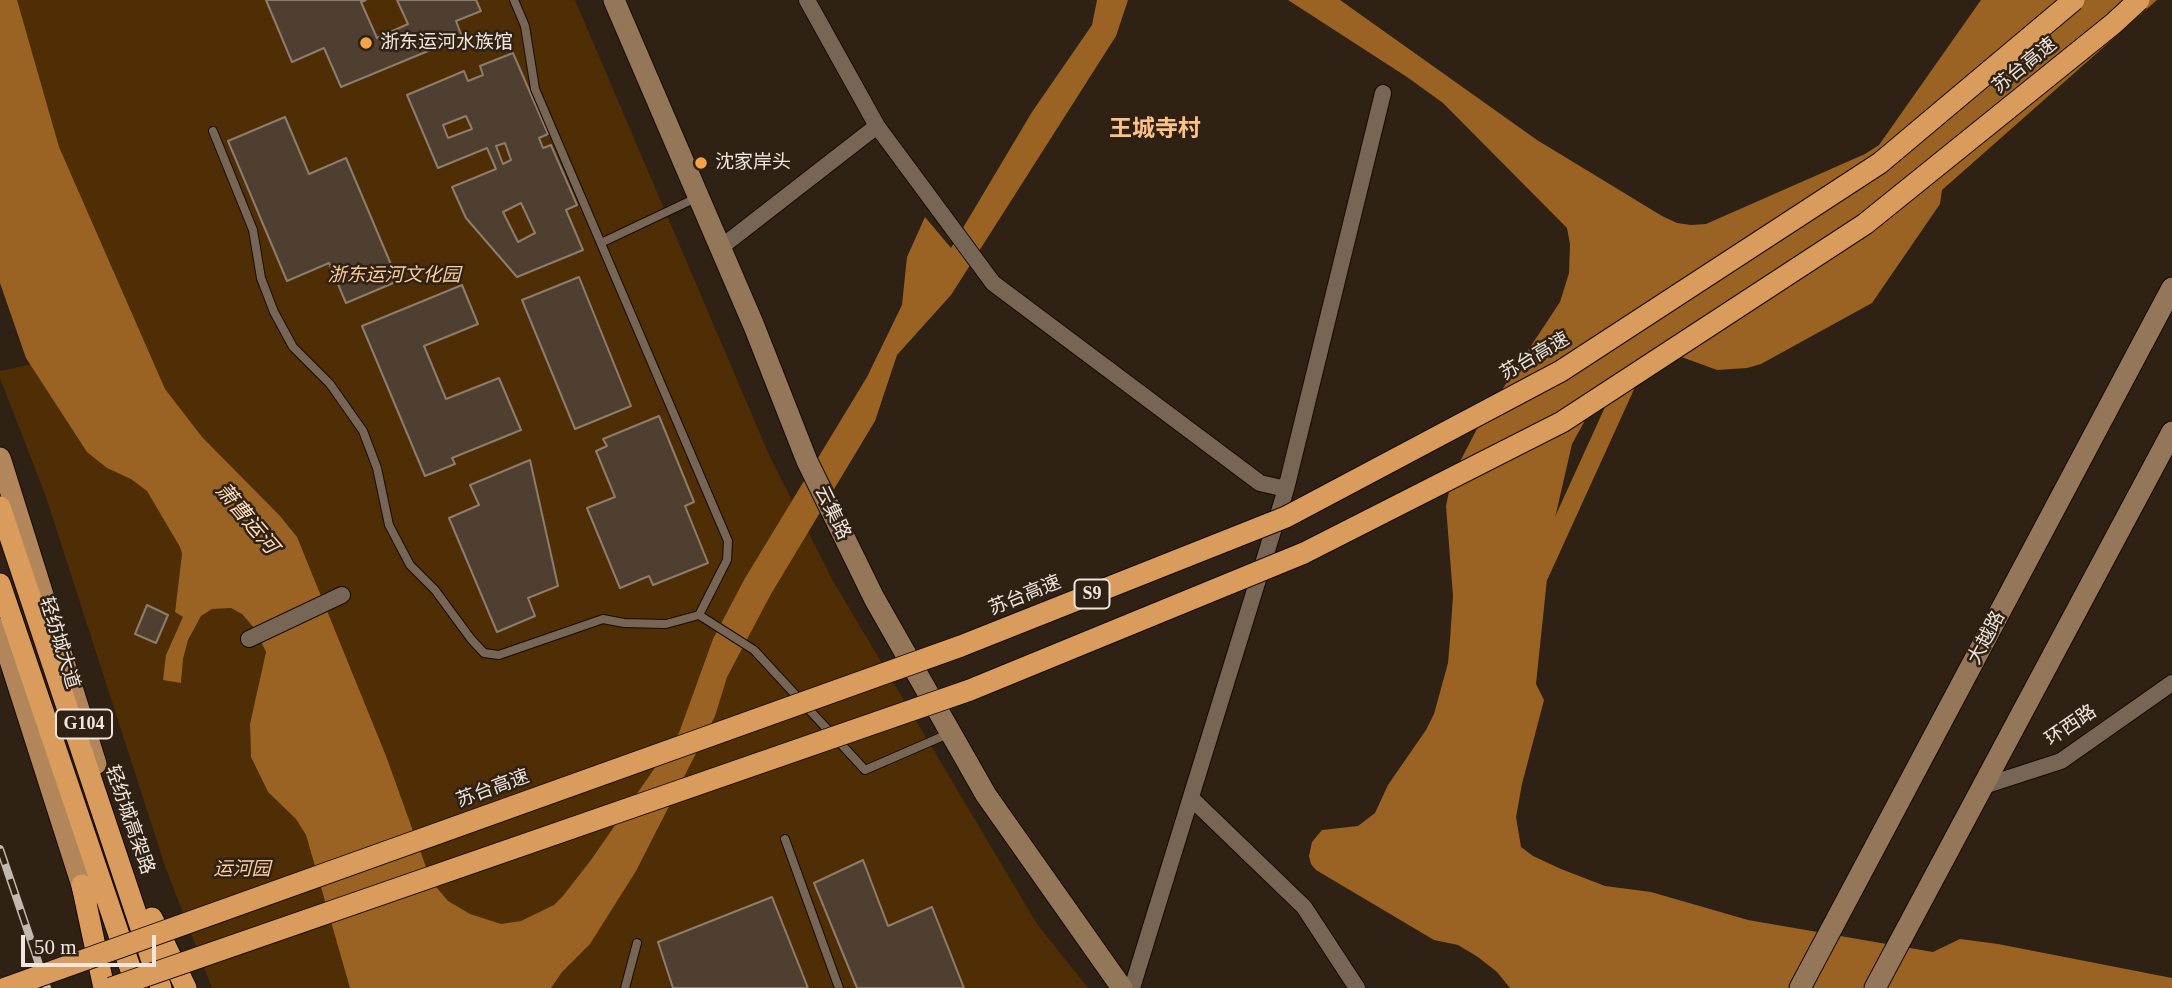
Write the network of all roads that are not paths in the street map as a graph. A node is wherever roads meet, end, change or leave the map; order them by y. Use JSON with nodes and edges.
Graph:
{"nodes":[{"id":1,"x":514,"y":0,"type":"edge"},
{"id":2,"x":614,"y":0,"type":"edge"},
{"id":3,"x":807,"y":0,"type":"edge"},
{"id":4,"x":2074,"y":0,"type":"edge"},
{"id":5,"x":2139,"y":0,"type":"edge"},
{"id":6,"x":1384,"y":93,"type":"dead end"},
{"id":7,"x":877,"y":126,"type":"junction"},
{"id":8,"x":213,"y":131,"type":"dead end"},
{"id":9,"x":698,"y":197,"type":"junction"},
{"id":10,"x":601,"y":243,"type":"junction"},
{"id":11,"x":720,"y":248,"type":"junction"},
{"id":12,"x":2172,"y":288,"type":"edge"},
{"id":13,"x":2172,"y":432,"type":"edge"},
{"id":14,"x":0,"y":458,"type":"edge"},
{"id":15,"x":1286,"y":489,"type":"junction"},
{"id":16,"x":0,"y":507,"type":"edge"},
{"id":17,"x":0,"y":584,"type":"edge"},
{"id":18,"x":342,"y":595,"type":"dead end"},
{"id":19,"x":699,"y":615,"type":"junction"},
{"id":20,"x":0,"y":629,"type":"edge"},
{"id":21,"x":249,"y":639,"type":"dead end"},
{"id":22,"x":2172,"y":682,"type":"edge"},
{"id":23,"x":950,"y":733,"type":"junction"},
{"id":24,"x":1984,"y":786,"type":"junction"},
{"id":25,"x":1191,"y":798,"type":"junction"},
{"id":26,"x":785,"y":839,"type":"dead end"},
{"id":27,"x":129,"y":870,"type":"junction"},
{"id":28,"x":82,"y":885,"type":"junction"},
{"id":29,"x":637,"y":943,"type":"dead end"},
{"id":30,"x":6,"y":988,"type":"edge"},
{"id":31,"x":104,"y":988,"type":"edge"},
{"id":32,"x":113,"y":988,"type":"edge"},
{"id":33,"x":137,"y":988,"type":"edge"},
{"id":34,"x":161,"y":988,"type":"edge"},
{"id":35,"x":172,"y":988,"type":"edge"},
{"id":36,"x":186,"y":988,"type":"edge"},
{"id":37,"x":625,"y":988,"type":"edge"},
{"id":38,"x":839,"y":988,"type":"edge"},
{"id":39,"x":1122,"y":988,"type":"edge"},
{"id":40,"x":1132,"y":988,"type":"edge"},
{"id":41,"x":1357,"y":988,"type":"edge"},
{"id":42,"x":1800,"y":988,"type":"edge"},
{"id":43,"x":1875,"y":988,"type":"edge"}],
"edges":[{"from":1,"to":10,"type":"lane"},
{"from":2,"to":9,"type":"main road","name":"云集路"},
{"from":3,"to":7,"type":"street"},
{"from":4,"to":30,"type":"highway","name":"苏台高速","number":"S9","bridge":true},
{"from":5,"to":32,"type":"highway","name":"苏台高速","number":"S9","bridge":true},
{"from":6,"to":15,"type":"street"},
{"from":7,"to":11,"type":"street"},
{"from":7,"to":15,"type":"street"},
{"from":8,"to":19,"type":"lane"},
{"from":9,"to":10,"type":"lane"},
{"from":9,"to":11,"type":"main road","name":"云集路"},
{"from":10,"to":19,"type":"lane"},
{"from":11,"to":23,"type":"main road","name":"云集路"},
{"from":12,"to":42,"type":"main road","name":"大越路"},
{"from":13,"to":24,"type":"main road"},
{"from":14,"to":27,"type":"main road","name":"轻纺城大道","number":"G104"},
{"from":15,"to":25,"type":"street"},
{"from":16,"to":34,"type":"highway","name":"轻纺城高架路","bridge":true},
{"from":17,"to":33,"type":"highway","bridge":true},
{"from":18,"to":21,"type":"street"},
{"from":19,"to":23,"type":"lane"},
{"from":20,"to":28,"type":"main road","number":"G104"},
{"from":22,"to":24,"type":"street","name":"环西路"},
{"from":23,"to":39,"type":"main road","name":"云集路"},
{"from":24,"to":43,"type":"main road"},
{"from":25,"to":40,"type":"street"},
{"from":25,"to":41,"type":"street"},
{"from":26,"to":38,"type":"lane"},
{"from":27,"to":35,"type":"main road","name":"轻纺城大道","number":"G104"},
{"from":27,"to":36,"type":"highway"},
{"from":28,"to":31,"type":"highway"},
{"from":28,"to":32,"type":"main road","number":"G104"},
{"from":29,"to":37,"type":"lane"}]}
